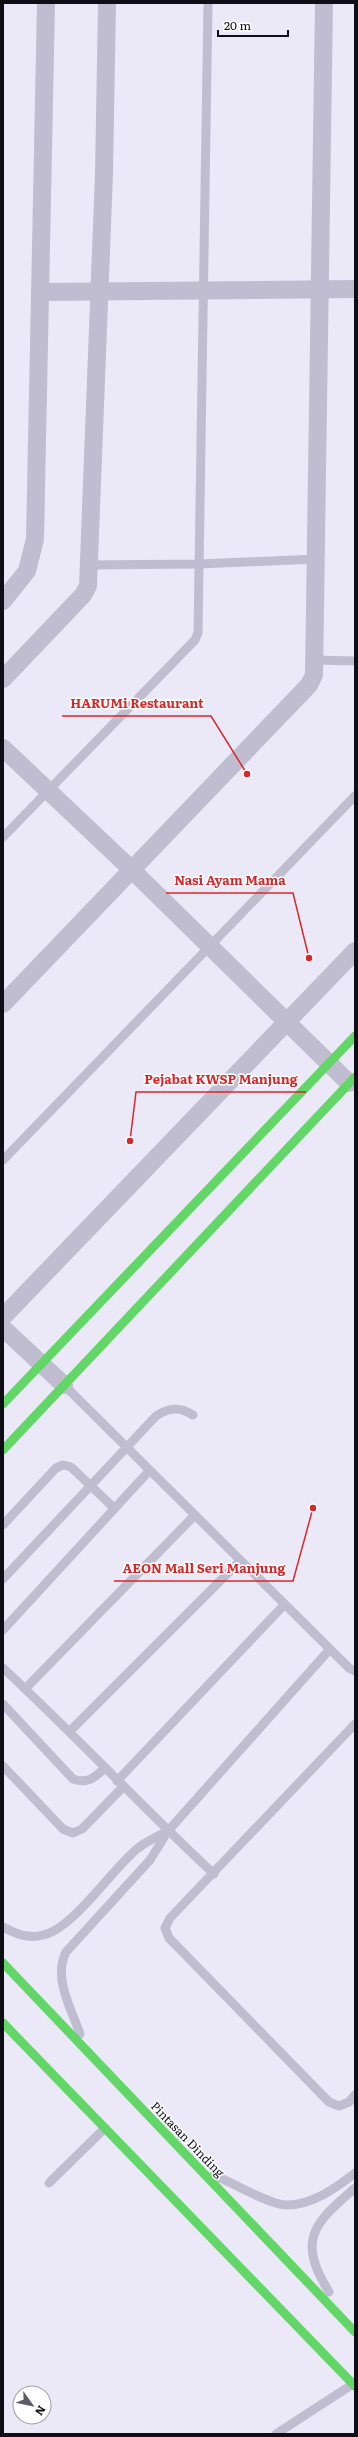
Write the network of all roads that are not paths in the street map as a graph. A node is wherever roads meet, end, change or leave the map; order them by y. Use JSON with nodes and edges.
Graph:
{"nodes":[{"id":1,"x":46,"y":3,"type":"edge"},
{"id":2,"x":108,"y":3,"type":"edge"},
{"id":3,"x":208,"y":3,"type":"edge"},
{"id":4,"x":324,"y":3,"type":"edge"},
{"id":5,"x":320,"y":289,"type":"junction"},
{"id":6,"x":355,"y":289,"type":"edge"},
{"id":7,"x":204,"y":291,"type":"junction"},
{"id":8,"x":40,"y":292,"type":"junction"},
{"id":9,"x":99,"y":292,"type":"junction"},
{"id":10,"x":316,"y":559,"type":"junction"},
{"id":11,"x":199,"y":564,"type":"junction"},
{"id":12,"x":88,"y":565,"type":"junction"},
{"id":13,"x":3,"y":602,"type":"edge"},
{"id":14,"x":315,"y":660,"type":"junction"},
{"id":15,"x":355,"y":661,"type":"edge"},
{"id":16,"x":3,"y":679,"type":"edge"},
{"id":17,"x":3,"y":748,"type":"edge"},
{"id":18,"x":48,"y":790,"type":"junction"},
{"id":19,"x":355,"y":796,"type":"edge"},
{"id":20,"x":3,"y":837,"type":"edge"},
{"id":21,"x":131,"y":869,"type":"junction"},
{"id":22,"x":209,"y":946,"type":"junction"},
{"id":23,"x":355,"y":951,"type":"edge"},
{"id":24,"x":3,"y":1004,"type":"edge"},
{"id":25,"x":286,"y":1022,"type":"junction"},
{"id":26,"x":355,"y":1036,"type":"edge"},
{"id":27,"x":328,"y":1063,"type":"junction"},
{"id":28,"x":353,"y":1083,"type":"edge"},
{"id":29,"x":3,"y":1160,"type":"edge"},
{"id":30,"x":3,"y":1317,"type":"edge"},
{"id":31,"x":3,"y":1328,"type":"edge"},
{"id":32,"x":42,"y":1362,"type":"junction"},
{"id":33,"x":64,"y":1385,"type":"junction"},
{"id":34,"x":3,"y":1404,"type":"edge"},
{"id":35,"x":193,"y":1415,"type":"dead end"},
{"id":36,"x":3,"y":1450,"type":"edge"},
{"id":37,"x":148,"y":1471,"type":"junction"},
{"id":38,"x":114,"y":1508,"type":"junction"},
{"id":39,"x":194,"y":1516,"type":"junction"},
{"id":40,"x":3,"y":1525,"type":"edge"},
{"id":41,"x":240,"y":1561,"type":"junction"},
{"id":42,"x":3,"y":1578,"type":"edge"},
{"id":43,"x":284,"y":1605,"type":"junction"},
{"id":44,"x":3,"y":1630,"type":"edge"},
{"id":45,"x":330,"y":1650,"type":"junction"},
{"id":46,"x":3,"y":1668,"type":"edge"},
{"id":47,"x":355,"y":1672,"type":"edge"},
{"id":48,"x":25,"y":1689,"type":"junction"},
{"id":49,"x":3,"y":1704,"type":"edge"},
{"id":50,"x":355,"y":1724,"type":"edge"},
{"id":51,"x":70,"y":1731,"type":"junction"},
{"id":52,"x":3,"y":1766,"type":"edge"},
{"id":53,"x":105,"y":1768,"type":"junction"},
{"id":54,"x":120,"y":1784,"type":"junction"},
{"id":55,"x":168,"y":1831,"type":"junction"},
{"id":56,"x":214,"y":1874,"type":"junction"},
{"id":57,"x":3,"y":1926,"type":"edge"},
{"id":58,"x":3,"y":1963,"type":"edge"},
{"id":59,"x":3,"y":2022,"type":"edge"},
{"id":60,"x":85,"y":2051,"type":"junction"},
{"id":61,"x":355,"y":2096,"type":"edge"},
{"id":62,"x":105,"y":2128,"type":"junction"},
{"id":63,"x":200,"y":2168,"type":"junction"},
{"id":64,"x":355,"y":2173,"type":"edge"},
{"id":65,"x":49,"y":2183,"type":"dead end"},
{"id":66,"x":355,"y":2188,"type":"edge"},
{"id":67,"x":353,"y":2330,"type":"edge"},
{"id":68,"x":354,"y":2385,"type":"edge"},
{"id":69,"x":276,"y":2434,"type":"edge"}],
"edges":[{"from":1,"to":8,"type":"street"},
{"from":2,"to":9,"type":"street"},
{"from":3,"to":7,"type":"lane"},
{"from":4,"to":5,"type":"street"},
{"from":5,"to":6,"type":"street"},
{"from":5,"to":7,"type":"street"},
{"from":5,"to":10,"type":"street"},
{"from":7,"to":9,"type":"street"},
{"from":7,"to":11,"type":"lane"},
{"from":8,"to":9,"type":"street"},
{"from":8,"to":13,"type":"street"},
{"from":9,"to":12,"type":"street"},
{"from":10,"to":11,"type":"lane"},
{"from":10,"to":14,"type":"street"},
{"from":11,"to":12,"type":"lane"},
{"from":11,"to":18,"type":"lane"},
{"from":12,"to":16,"type":"street"},
{"from":14,"to":15,"type":"lane"},
{"from":14,"to":21,"type":"street"},
{"from":17,"to":18,"type":"street"},
{"from":18,"to":20,"type":"lane"},
{"from":18,"to":21,"type":"street"},
{"from":19,"to":22,"type":"lane"},
{"from":21,"to":22,"type":"street"},
{"from":21,"to":24,"type":"street"},
{"from":22,"to":25,"type":"street"},
{"from":22,"to":29,"type":"lane"},
{"from":23,"to":25,"type":"street"},
{"from":25,"to":27,"type":"street"},
{"from":25,"to":30,"type":"street"},
{"from":26,"to":27,"type":"street"},
{"from":27,"to":28,"type":"street"},
{"from":27,"to":32,"type":"street"},
{"from":28,"to":33,"type":"street"},
{"from":31,"to":32,"type":"street"},
{"from":32,"to":33,"type":"street"},
{"from":32,"to":34,"type":"street"},
{"from":33,"to":36,"type":"street"},
{"from":33,"to":37,"type":"lane"},
{"from":35,"to":42,"type":"lane","bridge":true},
{"from":37,"to":38,"type":"lane"},
{"from":37,"to":39,"type":"lane"},
{"from":38,"to":40,"type":"lane"},
{"from":38,"to":44,"type":"lane"},
{"from":39,"to":41,"type":"lane"},
{"from":39,"to":48,"type":"lane"},
{"from":41,"to":43,"type":"lane"},
{"from":41,"to":51,"type":"lane"},
{"from":43,"to":45,"type":"lane"},
{"from":43,"to":54,"type":"lane"},
{"from":45,"to":47,"type":"lane"},
{"from":45,"to":55,"type":"lane"},
{"from":46,"to":48,"type":"lane"},
{"from":48,"to":51,"type":"lane"},
{"from":49,"to":53,"type":"lane"},
{"from":50,"to":56,"type":"lane"},
{"from":51,"to":53,"type":"lane"},
{"from":52,"to":54,"type":"lane"},
{"from":53,"to":54,"type":"lane"},
{"from":54,"to":55,"type":"lane"},
{"from":55,"to":56,"type":"lane"},
{"from":55,"to":57,"type":"lane"},
{"from":55,"to":60,"type":"lane"},
{"from":56,"to":61,"type":"lane"},
{"from":58,"to":60,"type":"street","name":"Pintasan Dinding"},
{"from":59,"to":62,"type":"street"},
{"from":60,"to":63,"type":"street","name":"Pintasan Dinding"},
{"from":62,"to":65,"type":"lane"},
{"from":62,"to":68,"type":"street"},
{"from":63,"to":64,"type":"lane"},
{"from":63,"to":67,"type":"street","name":"Pintasan Dinding"},
{"from":66,"to":67,"type":"lane"},
{"from":68,"to":69,"type":"lane"}]}
